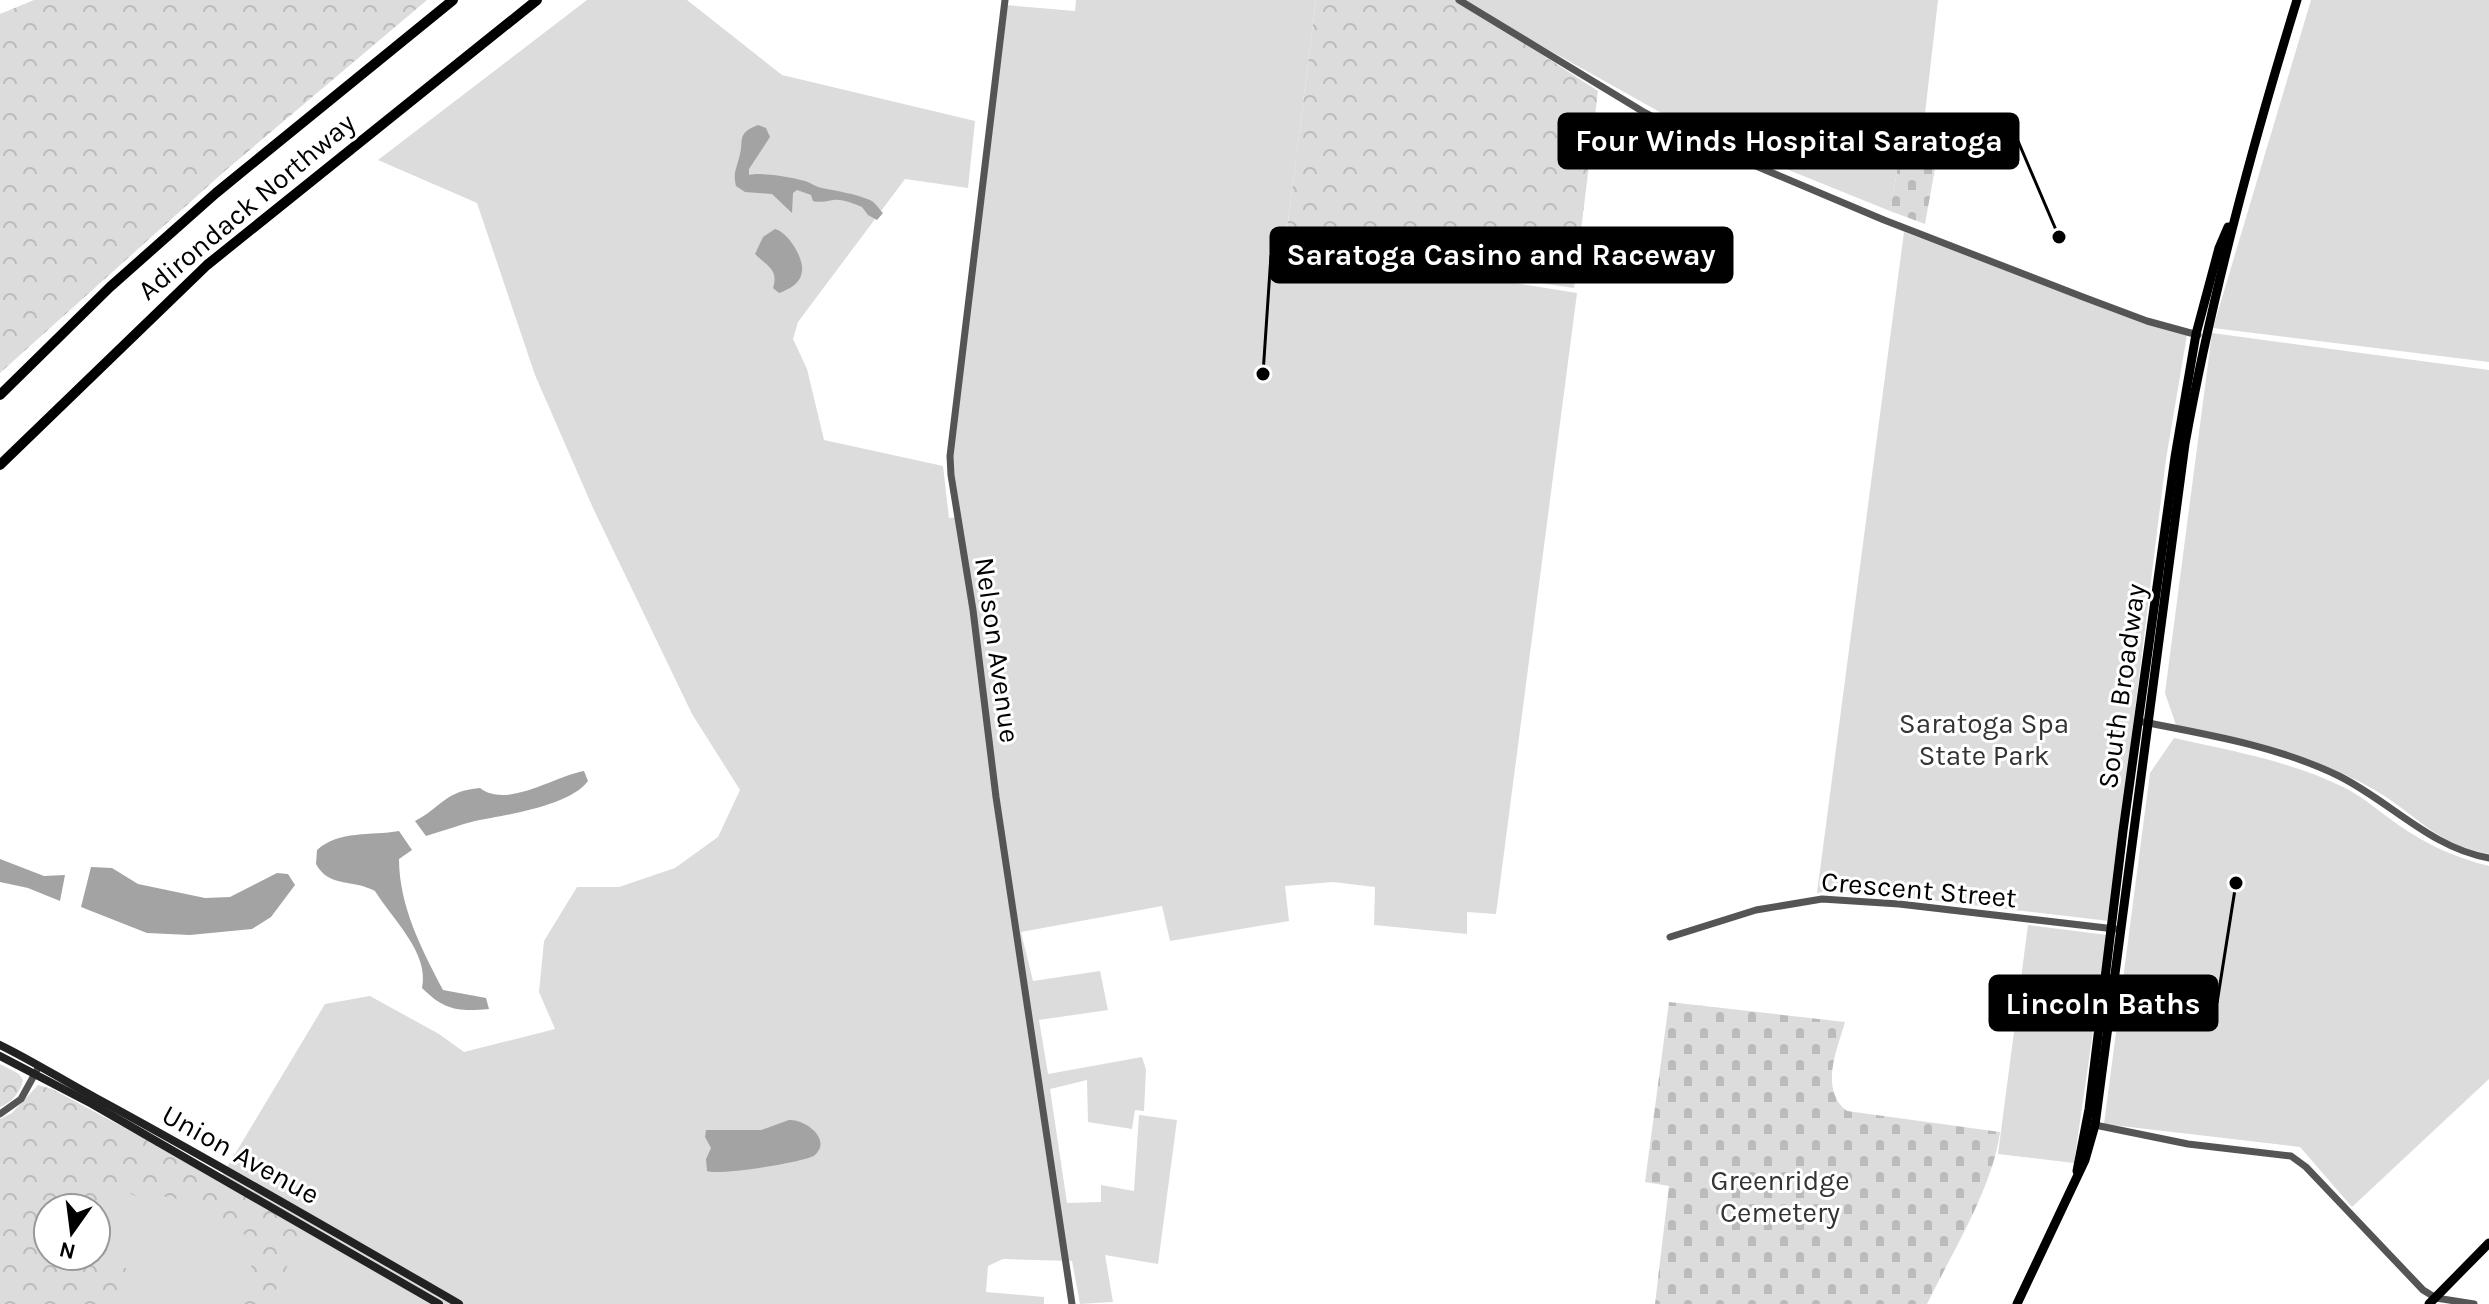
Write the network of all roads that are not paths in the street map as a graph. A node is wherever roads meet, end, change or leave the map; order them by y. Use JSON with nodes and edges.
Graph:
{"nodes":[{"id":1,"x":453,"y":0,"type":"edge"},
{"id":2,"x":537,"y":0,"type":"edge"},
{"id":3,"x":1005,"y":0,"type":"edge"},
{"id":4,"x":1459,"y":0,"type":"edge"},
{"id":5,"x":2297,"y":0,"type":"edge"},
{"id":6,"x":2200,"y":335,"type":"junction"},
{"id":7,"x":0,"y":395,"type":"edge"},
{"id":8,"x":0,"y":465,"type":"edge"},
{"id":9,"x":2143,"y":722,"type":"junction"},
{"id":10,"x":2489,"y":858,"type":"edge"},
{"id":11,"x":2116,"y":929,"type":"junction"},
{"id":12,"x":1670,"y":937,"type":"dead end"},
{"id":13,"x":0,"y":1045,"type":"edge"},
{"id":14,"x":0,"y":1056,"type":"edge"},
{"id":15,"x":40,"y":1065,"type":"junction"},
{"id":16,"x":35,"y":1074,"type":"junction"},
{"id":17,"x":0,"y":1114,"type":"edge"},
{"id":18,"x":2091,"y":1124,"type":"junction"},
{"id":19,"x":2489,"y":1243,"type":"edge"},
{"id":20,"x":2432,"y":1301,"type":"edge"},
{"id":21,"x":439,"y":1304,"type":"edge"},
{"id":22,"x":459,"y":1304,"type":"edge"},
{"id":23,"x":1072,"y":1304,"type":"edge"},
{"id":24,"x":2017,"y":1304,"type":"edge"},
{"id":25,"x":2474,"y":1304,"type":"edge"}],
"edges":[{"from":1,"to":7,"type":"highway","name":"Adirondack Northway"},
{"from":2,"to":8,"type":"highway","name":"Adirondack Northway"},
{"from":3,"to":23,"type":"street","name":"Nelson Avenue"},
{"from":4,"to":6,"type":"street"},
{"from":5,"to":6,"type":"main road","name":"South Broadway"},
{"from":6,"to":9,"type":"main road","name":"South Broadway"},
{"from":9,"to":10,"type":"street"},
{"from":9,"to":11,"type":"main road","name":"South Broadway"},
{"from":11,"to":12,"type":"street","name":"Crescent Street"},
{"from":11,"to":18,"type":"main road","name":"South Broadway"},
{"from":13,"to":15,"type":"main road","name":"Union Avenue"},
{"from":14,"to":16,"type":"main road","name":"Union Avenue"},
{"from":15,"to":16,"type":"street"},
{"from":15,"to":22,"type":"main road","name":"Union Avenue"},
{"from":16,"to":17,"type":"street"},
{"from":16,"to":21,"type":"main road","name":"Union Avenue"},
{"from":18,"to":20,"type":"street"},
{"from":18,"to":24,"type":"main road","name":"South Broadway"},
{"from":19,"to":20,"type":"main road"},
{"from":20,"to":25,"type":"street"}]}
